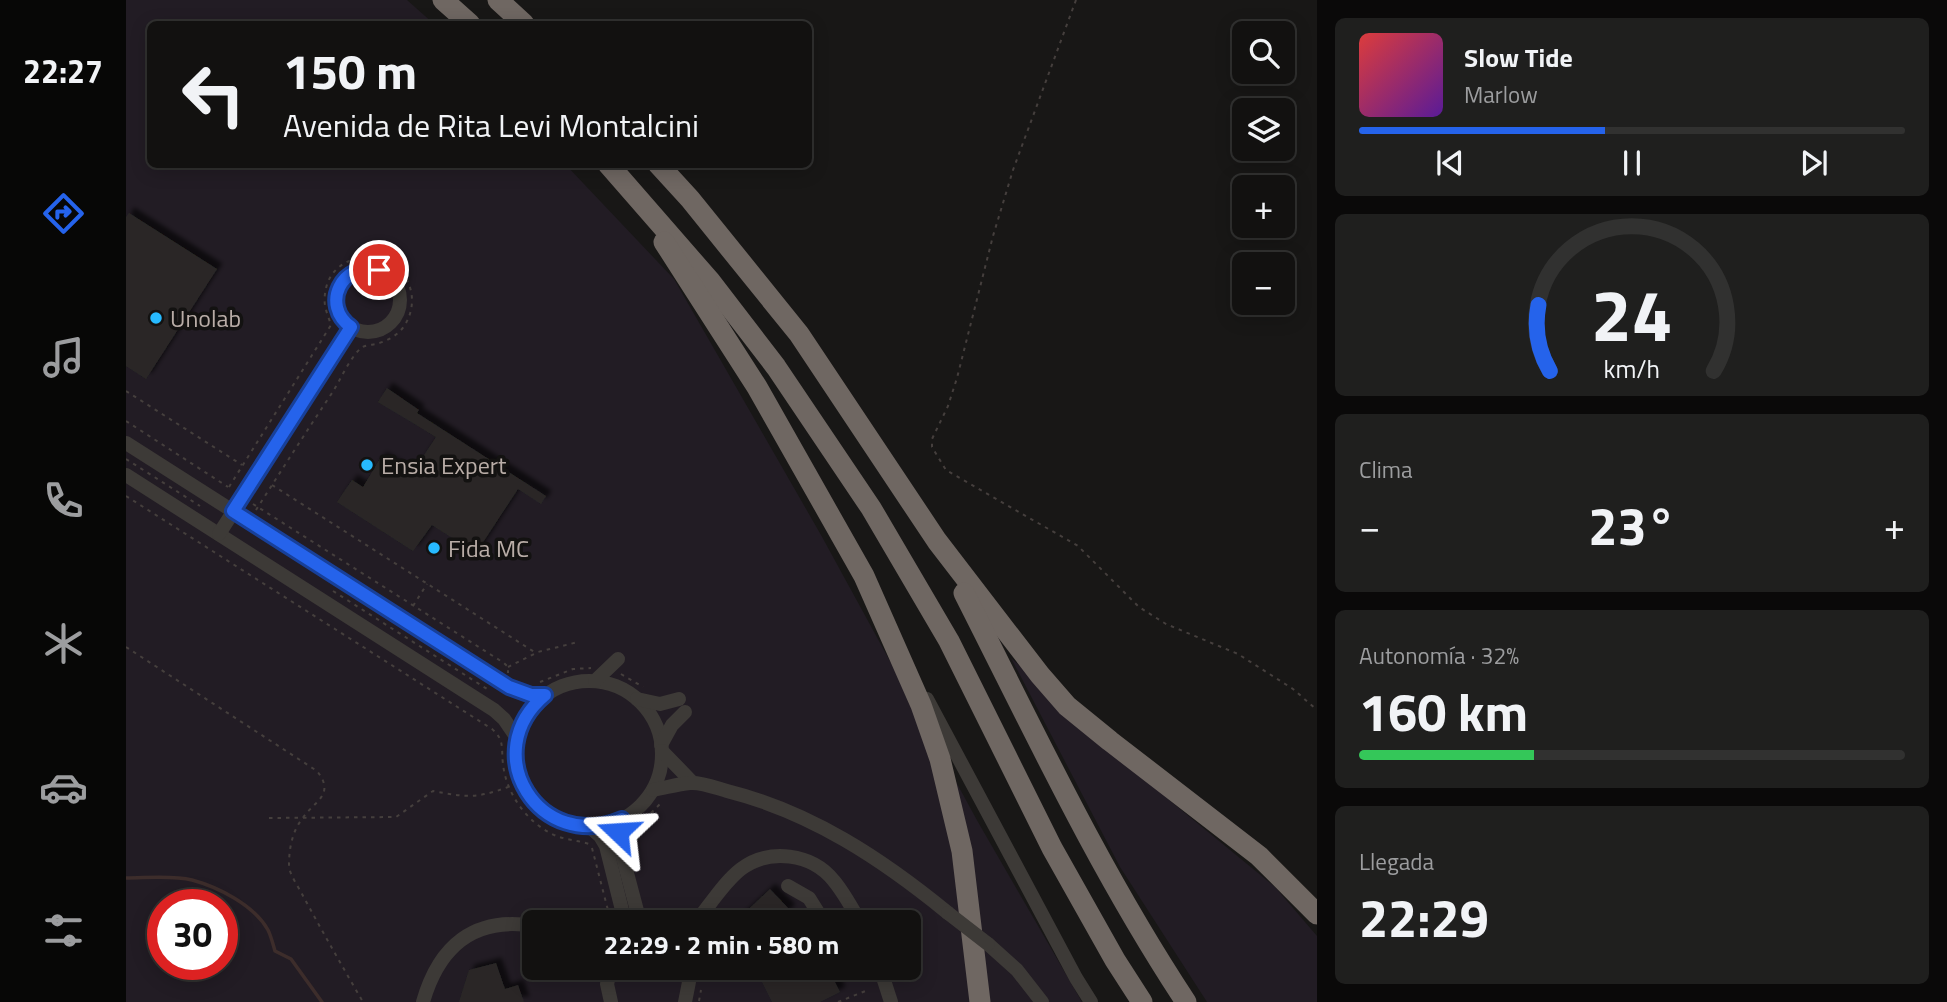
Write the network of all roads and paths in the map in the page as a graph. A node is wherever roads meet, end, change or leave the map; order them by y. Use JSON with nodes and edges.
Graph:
{"nodes":[{"id":1,"x":443,"y":0,"type":"edge"},
{"id":2,"x":498,"y":0,"type":"edge"},
{"id":3,"x":1076,"y":0,"type":"edge"},
{"id":4,"x":467,"y":21,"type":"edge"},
{"id":5,"x":521,"y":21,"type":"edge"},
{"id":6,"x":612,"y":168,"type":"edge"},
{"id":7,"x":662,"y":168,"type":"edge"},
{"id":8,"x":652,"y":213,"type":"junction"},
{"id":9,"x":351,"y":327,"type":"junction"},
{"id":10,"x":126,"y":391,"type":"edge"},
{"id":11,"x":126,"y":421,"type":"edge"},
{"id":12,"x":126,"y":443,"type":"edge"},
{"id":13,"x":126,"y":459,"type":"edge"},
{"id":14,"x":242,"y":465,"type":"dead end"},
{"id":15,"x":126,"y":475,"type":"edge"},
{"id":16,"x":272,"y":485,"type":"dead end"},
{"id":17,"x":126,"y":496,"type":"edge"},
{"id":18,"x":243,"y":497,"type":"junction"},
{"id":19,"x":200,"y":506,"type":"dead end"},
{"id":20,"x":233,"y":511,"type":"junction"},
{"id":21,"x":219,"y":534,"type":"junction"},
{"id":22,"x":937,"y":541,"type":"junction"},
{"id":23,"x":864,"y":576,"type":"junction"},
{"id":24,"x":428,"y":583,"type":"junction"},
{"id":25,"x":335,"y":592,"type":"dead end"},
{"id":26,"x":413,"y":606,"type":"junction"},
{"id":27,"x":578,"y":642,"type":"dead end"},
{"id":28,"x":126,"y":647,"type":"edge"},
{"id":29,"x":536,"y":653,"type":"junction"},
{"id":30,"x":618,"y":659,"type":"dead end"},
{"id":31,"x":503,"y":663,"type":"junction"},
{"id":32,"x":508,"y":667,"type":"junction"},
{"id":33,"x":607,"y":670,"type":"junction"},
{"id":34,"x":501,"y":675,"type":"junction"},
{"id":35,"x":517,"y":678,"type":"dead end"},
{"id":36,"x":595,"y":681,"type":"junction"},
{"id":37,"x":533,"y":684,"type":"dead end"},
{"id":38,"x":545,"y":695,"type":"junction"},
{"id":39,"x":643,"y":695,"type":"junction"},
{"id":40,"x":483,"y":704,"type":"junction"},
{"id":41,"x":1317,"y":710,"type":"edge"},
{"id":42,"x":470,"y":715,"type":"junction"},
{"id":43,"x":480,"y":721,"type":"junction"},
{"id":44,"x":517,"y":737,"type":"junction"},
{"id":45,"x":662,"y":748,"type":"junction"},
{"id":46,"x":692,"y":782,"type":"junction"},
{"id":47,"x":509,"y":786,"type":"junction"},
{"id":48,"x":659,"y":794,"type":"junction"},
{"id":49,"x":269,"y":818,"type":"dead end"},
{"id":50,"x":302,"y":818,"type":"junction"},
{"id":51,"x":622,"y":819,"type":"junction"},
{"id":52,"x":590,"y":827,"type":"junction"},
{"id":53,"x":631,"y":837,"type":"dead end"},
{"id":54,"x":788,"y":886,"type":"dead end"},
{"id":55,"x":608,"y":910,"type":"edge"},
{"id":56,"x":622,"y":910,"type":"edge"},
{"id":57,"x":637,"y":910,"type":"edge"},
{"id":58,"x":706,"y":910,"type":"edge"},
{"id":59,"x":816,"y":910,"type":"edge"},
{"id":60,"x":853,"y":910,"type":"edge"},
{"id":61,"x":1316,"y":911,"type":"edge"},
{"id":62,"x":522,"y":925,"type":"edge"},
{"id":63,"x":608,"y":980,"type":"edge"},
{"id":64,"x":688,"y":980,"type":"edge"},
{"id":65,"x":884,"y":980,"type":"edge"},
{"id":66,"x":868,"y":990,"type":"dead end"},
{"id":67,"x":363,"y":1002,"type":"edge"},
{"id":68,"x":423,"y":1002,"type":"edge"},
{"id":69,"x":611,"y":1002,"type":"edge"},
{"id":70,"x":685,"y":1002,"type":"edge"},
{"id":71,"x":838,"y":1002,"type":"edge"},
{"id":72,"x":891,"y":1002,"type":"edge"},
{"id":73,"x":980,"y":1002,"type":"edge"},
{"id":74,"x":1042,"y":1002,"type":"edge"},
{"id":75,"x":1091,"y":1002,"type":"edge"},
{"id":76,"x":1142,"y":1002,"type":"edge"},
{"id":77,"x":1186,"y":1002,"type":"edge"}],
"edges":[{"from":1,"to":4,"type":"highway"},
{"from":2,"to":5,"type":"highway"},
{"from":3,"to":41,"type":"path"},
{"from":6,"to":8,"type":"highway"},
{"from":7,"to":22,"type":"highway"},
{"from":8,"to":23,"type":"highway"},
{"from":8,"to":76,"type":"highway"},
{"from":9,"to":9,"type":"street"},
{"from":9,"to":18,"type":"street"},
{"from":10,"to":14,"type":"path"},
{"from":11,"to":18,"type":"path"},
{"from":12,"to":20,"type":"street"},
{"from":13,"to":19,"type":"path"},
{"from":15,"to":21,"type":"street"},
{"from":16,"to":24,"type":"path"},
{"from":17,"to":42,"type":"path"},
{"from":18,"to":20,"type":"street"},
{"from":18,"to":26,"type":"path"},
{"from":20,"to":21,"type":"street"},
{"from":20,"to":34,"type":"street"},
{"from":21,"to":40,"type":"street"},
{"from":22,"to":61,"type":"highway"},
{"from":22,"to":77,"type":"highway"},
{"from":23,"to":73,"type":"highway"},
{"from":23,"to":75,"type":"street"},
{"from":24,"to":26,"type":"path"},
{"from":24,"to":29,"type":"path"},
{"from":25,"to":40,"type":"path"},
{"from":26,"to":31,"type":"path"},
{"from":27,"to":29,"type":"path"},
{"from":28,"to":50,"type":"path"},
{"from":29,"to":32,"type":"path"},
{"from":30,"to":33,"type":"street"},
{"from":31,"to":32,"type":"path"},
{"from":31,"to":34,"type":"path"},
{"from":32,"to":34,"type":"path"},
{"from":33,"to":36,"type":"street"},
{"from":33,"to":37,"type":"path"},
{"from":33,"to":39,"type":"path"},
{"from":34,"to":35,"type":"path"},
{"from":34,"to":38,"type":"street"},
{"from":36,"to":38,"type":"street"},
{"from":36,"to":39,"type":"street"},
{"from":38,"to":44,"type":"street"},
{"from":39,"to":45,"type":"street"},
{"from":39,"to":45,"type":"street"},
{"from":40,"to":42,"type":"path"},
{"from":40,"to":43,"type":"path"},
{"from":40,"to":44,"type":"street"},
{"from":42,"to":43,"type":"path"},
{"from":43,"to":47,"type":"path"},
{"from":44,"to":52,"type":"street"},
{"from":45,"to":46,"type":"street"},
{"from":45,"to":48,"type":"street"},
{"from":46,"to":48,"type":"street"},
{"from":46,"to":74,"type":"street","bridge":true},
{"from":47,"to":50,"type":"path"},
{"from":47,"to":55,"type":"path"},
{"from":48,"to":51,"type":"street"},
{"from":48,"to":53,"type":"path"},
{"from":49,"to":50,"type":"path"},
{"from":50,"to":67,"type":"path"},
{"from":51,"to":52,"type":"street"},
{"from":51,"to":57,"type":"street"},
{"from":52,"to":56,"type":"street"},
{"from":54,"to":59,"type":"street"},
{"from":58,"to":60,"type":"street"},
{"from":62,"to":68,"type":"street"},
{"from":63,"to":69,"type":"street"},
{"from":64,"to":70,"type":"street"},
{"from":65,"to":72,"type":"street"},
{"from":66,"to":71,"type":"path"}]}
